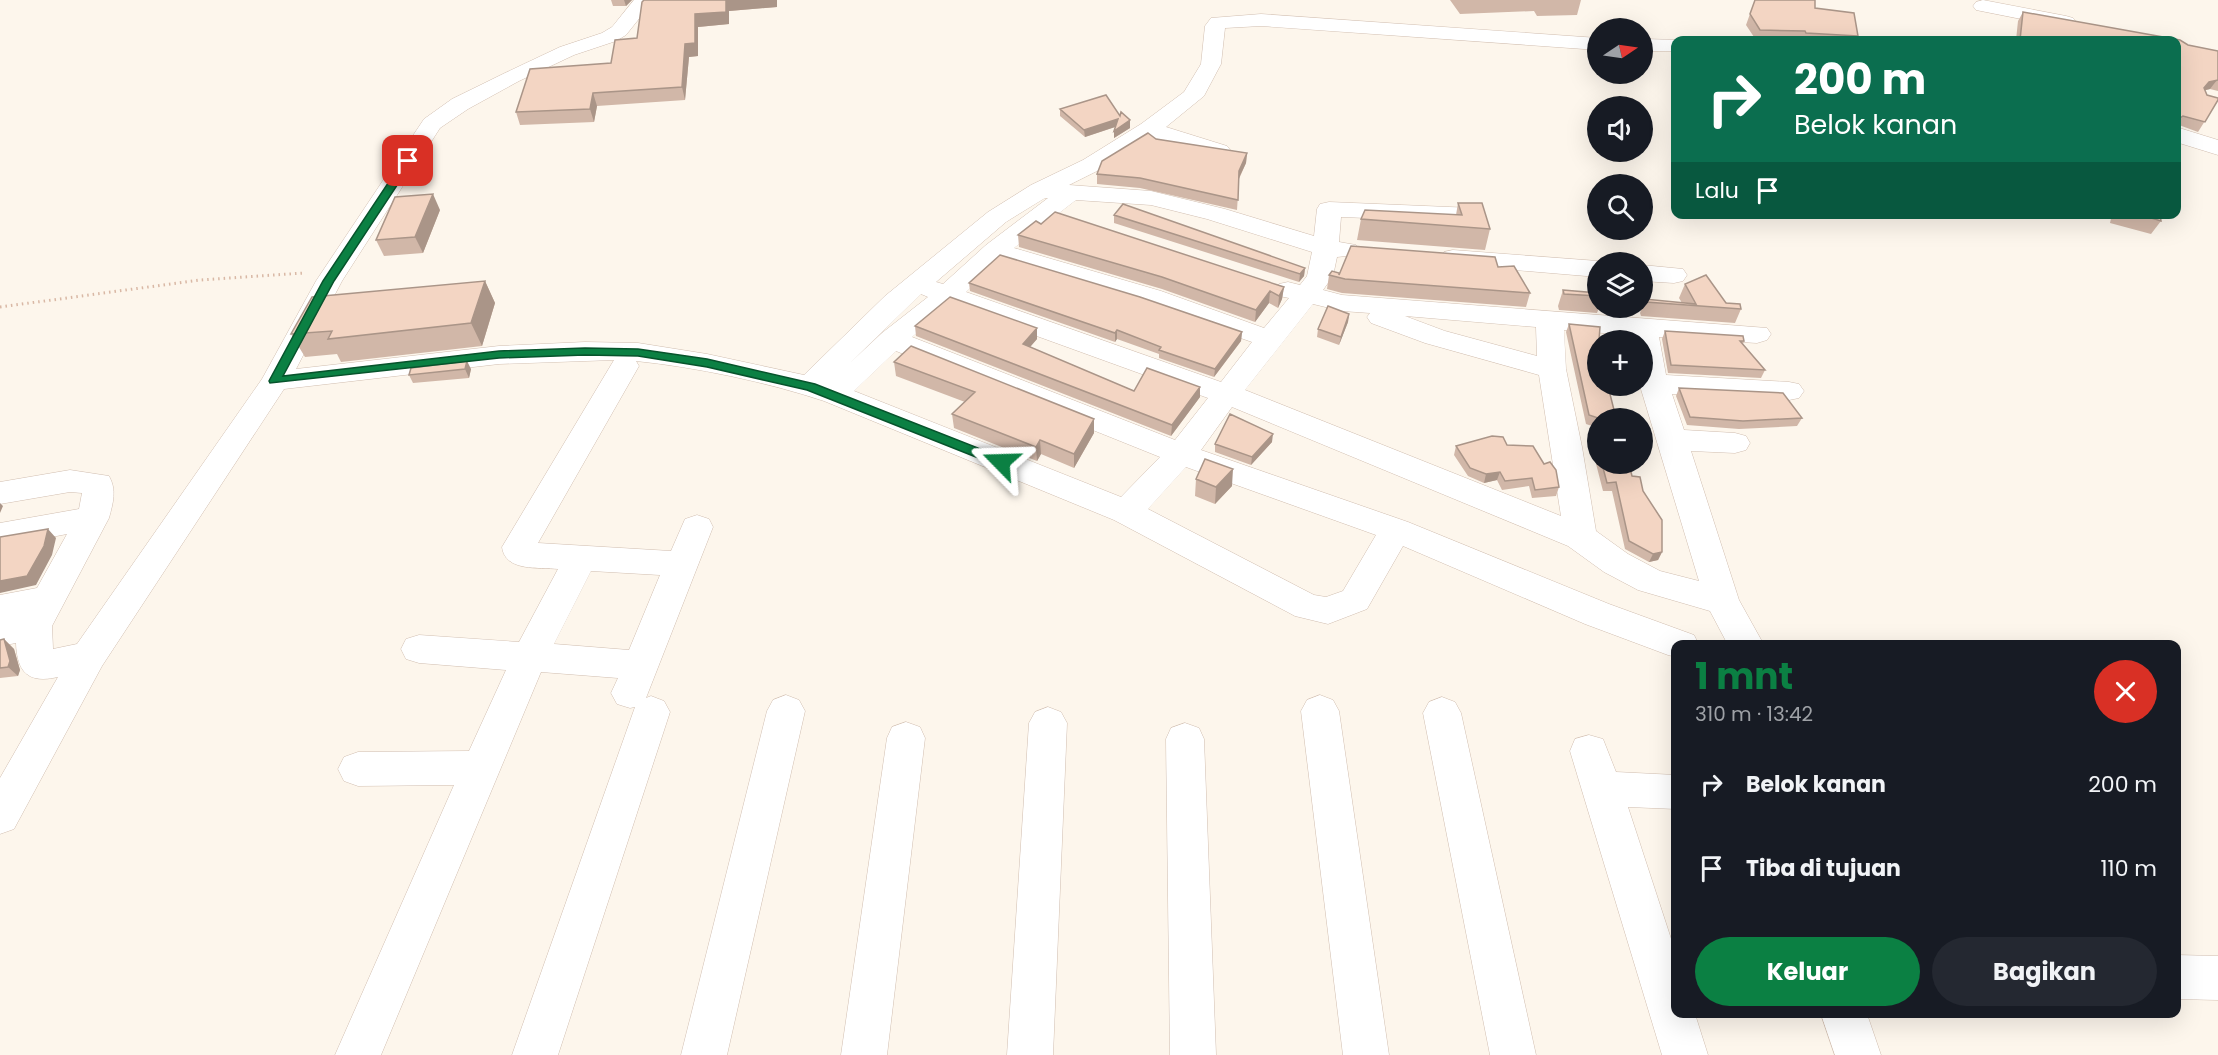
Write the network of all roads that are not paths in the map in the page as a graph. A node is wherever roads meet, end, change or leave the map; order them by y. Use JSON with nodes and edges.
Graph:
{"nodes":[{"id":1,"x":644,"y":0,"type":"edge"},
{"id":2,"x":1983,"y":6,"type":"dead end"},
{"id":3,"x":2085,"y":25,"type":"edge"},
{"id":4,"x":1587,"y":43,"type":"edge"},
{"id":5,"x":1653,"y":45,"type":"edge"},
{"id":6,"x":1671,"y":45,"type":"edge"},
{"id":7,"x":1149,"y":129,"type":"junction"},
{"id":8,"x":2181,"y":136,"type":"edge"},
{"id":9,"x":2218,"y":148,"type":"edge"},
{"id":10,"x":1219,"y":151,"type":"edge"},
{"id":11,"x":1052,"y":206,"type":"junction"},
{"id":12,"x":1473,"y":215,"type":"edge"},
{"id":13,"x":1326,"y":248,"type":"junction"},
{"id":14,"x":995,"y":250,"type":"junction"},
{"id":15,"x":1374,"y":252,"type":"edge"},
{"id":16,"x":1432,"y":256,"type":"edge"},
{"id":17,"x":1587,"y":268,"type":"edge"},
{"id":18,"x":1653,"y":274,"type":"edge"},
{"id":19,"x":1674,"y":275,"type":"dead end"},
{"id":20,"x":1261,"y":281,"type":"edge"},
{"id":21,"x":917,"y":284,"type":"junction"},
{"id":22,"x":946,"y":296,"type":"junction"},
{"id":23,"x":1306,"y":296,"type":"junction"},
{"id":24,"x":1342,"y":303,"type":"junction"},
{"id":25,"x":1550,"y":321,"type":"junction"},
{"id":26,"x":1643,"y":328,"type":"junction"},
{"id":27,"x":1757,"y":334,"type":"dead end"},
{"id":28,"x":892,"y":339,"type":"junction"},
{"id":29,"x":1269,"y":339,"type":"junction"},
{"id":30,"x":626,"y":366,"type":"dead end"},
{"id":31,"x":1551,"y":369,"type":"junction"},
{"id":32,"x":275,"y":381,"type":"junction"},
{"id":33,"x":1654,"y":384,"type":"junction"},
{"id":34,"x":822,"y":390,"type":"junction"},
{"id":35,"x":1789,"y":391,"type":"dead end"},
{"id":36,"x":1227,"y":394,"type":"junction"},
{"id":37,"x":1671,"y":440,"type":"junction"},
{"id":38,"x":1735,"y":442,"type":"dead end"},
{"id":39,"x":1181,"y":454,"type":"junction"},
{"id":40,"x":0,"y":493,"type":"edge"},
{"id":41,"x":1126,"y":512,"type":"junction"},
{"id":42,"x":93,"y":518,"type":"junction"},
{"id":43,"x":697,"y":527,"type":"dead end"},
{"id":44,"x":1396,"y":530,"type":"junction"},
{"id":45,"x":0,"y":535,"type":"edge"},
{"id":46,"x":1580,"y":537,"type":"junction"},
{"id":47,"x":580,"y":558,"type":"junction"},
{"id":48,"x":682,"y":564,"type":"junction"},
{"id":49,"x":1722,"y":601,"type":"junction"},
{"id":50,"x":0,"y":608,"type":"edge"},
{"id":51,"x":41,"y":613,"type":"junction"},
{"id":52,"x":0,"y":632,"type":"edge"},
{"id":53,"x":1743,"y":640,"type":"edge"},
{"id":54,"x":1671,"y":642,"type":"edge"},
{"id":55,"x":419,"y":649,"type":"dead end"},
{"id":56,"x":89,"y":656,"type":"junction"},
{"id":57,"x":530,"y":656,"type":"junction"},
{"id":58,"x":641,"y":690,"type":"junction"},
{"id":59,"x":786,"y":711,"type":"dead end"},
{"id":60,"x":1320,"y":711,"type":"dead end"},
{"id":61,"x":1442,"y":713,"type":"dead end"},
{"id":62,"x":1048,"y":723,"type":"dead end"},
{"id":63,"x":906,"y":738,"type":"dead end"},
{"id":64,"x":1185,"y":739,"type":"dead end"},
{"id":65,"x":1589,"y":751,"type":"dead end"},
{"id":66,"x":480,"y":768,"type":"junction"},
{"id":67,"x":358,"y":769,"type":"dead end"},
{"id":68,"x":1602,"y":789,"type":"junction"},
{"id":69,"x":1671,"y":792,"type":"edge"},
{"id":70,"x":0,"y":814,"type":"edge"},
{"id":71,"x":1661,"y":930,"type":"edge"},
{"id":72,"x":2181,"y":977,"type":"edge"},
{"id":73,"x":2218,"y":978,"type":"edge"},
{"id":74,"x":1671,"y":980,"type":"edge"},
{"id":75,"x":1679,"y":1018,"type":"edge"},
{"id":76,"x":1845,"y":1018,"type":"edge"},
{"id":77,"x":358,"y":1055,"type":"edge"},
{"id":78,"x":535,"y":1055,"type":"edge"},
{"id":79,"x":704,"y":1055,"type":"edge"},
{"id":80,"x":864,"y":1055,"type":"edge"},
{"id":81,"x":1030,"y":1055,"type":"edge"},
{"id":82,"x":1193,"y":1055,"type":"edge"},
{"id":83,"x":1366,"y":1055,"type":"edge"},
{"id":84,"x":1513,"y":1055,"type":"edge"},
{"id":85,"x":1686,"y":1055,"type":"edge"},
{"id":86,"x":1858,"y":1055,"type":"edge"}],
"edges":[{"from":1,"to":32,"type":"street"},
{"from":2,"to":3,"type":"street"},
{"from":4,"to":7,"type":"street"},
{"from":5,"to":6,"type":"street"},
{"from":7,"to":10,"type":"street"},
{"from":7,"to":11,"type":"street"},
{"from":8,"to":9,"type":"street"},
{"from":11,"to":13,"type":"street"},
{"from":11,"to":14,"type":"street"},
{"from":11,"to":21,"type":"street"},
{"from":12,"to":13,"type":"street"},
{"from":13,"to":15,"type":"street"},
{"from":13,"to":23,"type":"street"},
{"from":14,"to":22,"type":"street"},
{"from":14,"to":29,"type":"street"},
{"from":16,"to":17,"type":"street"},
{"from":18,"to":19,"type":"street"},
{"from":20,"to":23,"type":"street"},
{"from":21,"to":22,"type":"street"},
{"from":21,"to":34,"type":"street"},
{"from":22,"to":28,"type":"street"},
{"from":22,"to":36,"type":"street"},
{"from":23,"to":24,"type":"street"},
{"from":23,"to":29,"type":"street"},
{"from":24,"to":25,"type":"street"},
{"from":24,"to":31,"type":"street"},
{"from":25,"to":26,"type":"street"},
{"from":25,"to":31,"type":"street"},
{"from":26,"to":27,"type":"street"},
{"from":26,"to":33,"type":"street"},
{"from":28,"to":34,"type":"street"},
{"from":28,"to":39,"type":"street"},
{"from":29,"to":36,"type":"street"},
{"from":30,"to":47,"type":"street"},
{"from":31,"to":46,"type":"street"},
{"from":32,"to":34,"type":"street"},
{"from":32,"to":56,"type":"street"},
{"from":33,"to":35,"type":"street"},
{"from":33,"to":37,"type":"street"},
{"from":34,"to":41,"type":"street"},
{"from":36,"to":39,"type":"street"},
{"from":36,"to":46,"type":"street"},
{"from":37,"to":38,"type":"street"},
{"from":37,"to":49,"type":"street"},
{"from":39,"to":41,"type":"street"},
{"from":39,"to":44,"type":"street"},
{"from":40,"to":42,"type":"street"},
{"from":41,"to":44,"type":"street"},
{"from":42,"to":45,"type":"street"},
{"from":42,"to":51,"type":"street"},
{"from":43,"to":48,"type":"street"},
{"from":44,"to":54,"type":"street"},
{"from":46,"to":49,"type":"street"},
{"from":47,"to":48,"type":"street"},
{"from":47,"to":57,"type":"street"},
{"from":48,"to":58,"type":"street"},
{"from":49,"to":53,"type":"street"},
{"from":50,"to":51,"type":"street"},
{"from":51,"to":52,"type":"street"},
{"from":51,"to":56,"type":"street"},
{"from":55,"to":57,"type":"street"},
{"from":56,"to":70,"type":"street"},
{"from":57,"to":58,"type":"street"},
{"from":57,"to":66,"type":"street"},
{"from":58,"to":78,"type":"street"},
{"from":59,"to":79,"type":"street"},
{"from":60,"to":83,"type":"street"},
{"from":61,"to":84,"type":"street"},
{"from":62,"to":81,"type":"street"},
{"from":63,"to":80,"type":"street"},
{"from":64,"to":82,"type":"street"},
{"from":65,"to":68,"type":"street"},
{"from":66,"to":67,"type":"street"},
{"from":66,"to":77,"type":"street"},
{"from":68,"to":69,"type":"street"},
{"from":68,"to":71,"type":"street"},
{"from":71,"to":74,"type":"street"},
{"from":72,"to":73,"type":"street"},
{"from":75,"to":85,"type":"street"},
{"from":76,"to":86,"type":"street"}]}
